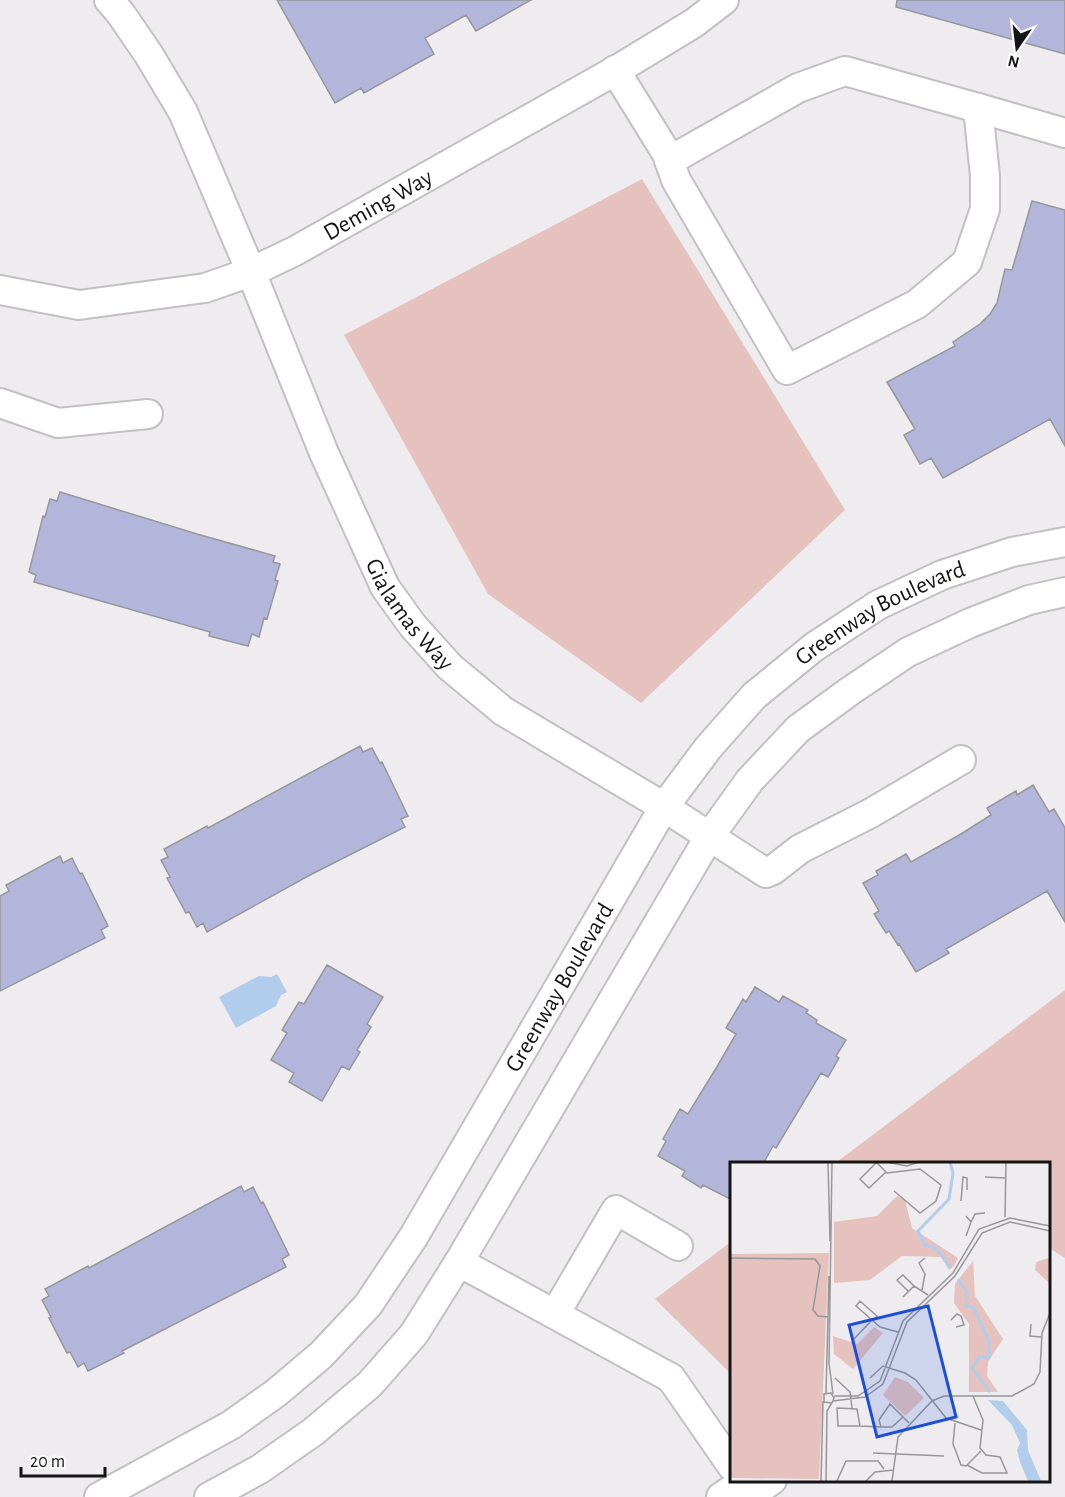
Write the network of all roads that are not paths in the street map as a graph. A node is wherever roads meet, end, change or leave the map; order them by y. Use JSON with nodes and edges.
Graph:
{"nodes":[{"id":1,"x":109,"y":0,"type":"edge"},
{"id":2,"x":724,"y":0,"type":"edge"},
{"id":3,"x":615,"y":70,"type":"junction"},
{"id":4,"x":978,"y":108,"type":"junction"},
{"id":5,"x":1065,"y":133,"type":"edge"},
{"id":6,"x":669,"y":161,"type":"junction"},
{"id":7,"x":251,"y":272,"type":"junction"},
{"id":8,"x":0,"y":290,"type":"edge"},
{"id":9,"x":0,"y":403,"type":"edge"},
{"id":10,"x":148,"y":414,"type":"dead end"},
{"id":11,"x":1065,"y":542,"type":"edge"},
{"id":12,"x":1065,"y":592,"type":"edge"},
{"id":13,"x":962,"y":760,"type":"dead end"},
{"id":14,"x":664,"y":807,"type":"junction"},
{"id":15,"x":709,"y":837,"type":"junction"},
{"id":16,"x":678,"y":1246,"type":"dead end"},
{"id":17,"x":459,"y":1262,"type":"junction"},
{"id":18,"x":555,"y":1314,"type":"junction"},
{"id":19,"x":730,"y":1463,"type":"edge"},
{"id":20,"x":99,"y":1497,"type":"edge"},
{"id":21,"x":209,"y":1497,"type":"edge"}],
"edges":[{"from":1,"to":7,"type":"street","name":"Gialamas Way"},
{"from":2,"to":3,"type":"street","name":"Deming Way"},
{"from":3,"to":6,"type":"street"},
{"from":3,"to":7,"type":"street","name":"Deming Way"},
{"from":4,"to":5,"type":"street"},
{"from":4,"to":6,"type":"street"},
{"from":4,"to":6,"type":"street"},
{"from":7,"to":8,"type":"street","name":"Deming Way"},
{"from":7,"to":14,"type":"street","name":"Gialamas Way"},
{"from":9,"to":10,"type":"street"},
{"from":11,"to":14,"type":"street","name":"Greenway Boulevard"},
{"from":12,"to":15,"type":"street","name":"Greenway Boulevard"},
{"from":13,"to":15,"type":"street","name":"Gialamas Way"},
{"from":14,"to":15,"type":"street","name":"Gialamas Way"},
{"from":14,"to":20,"type":"street","name":"Greenway Boulevard"},
{"from":15,"to":17,"type":"street","name":"Greenway Boulevard"},
{"from":16,"to":18,"type":"street"},
{"from":17,"to":18,"type":"street"},
{"from":17,"to":21,"type":"street","name":"Greenway Boulevard"},
{"from":18,"to":19,"type":"street"}]}
